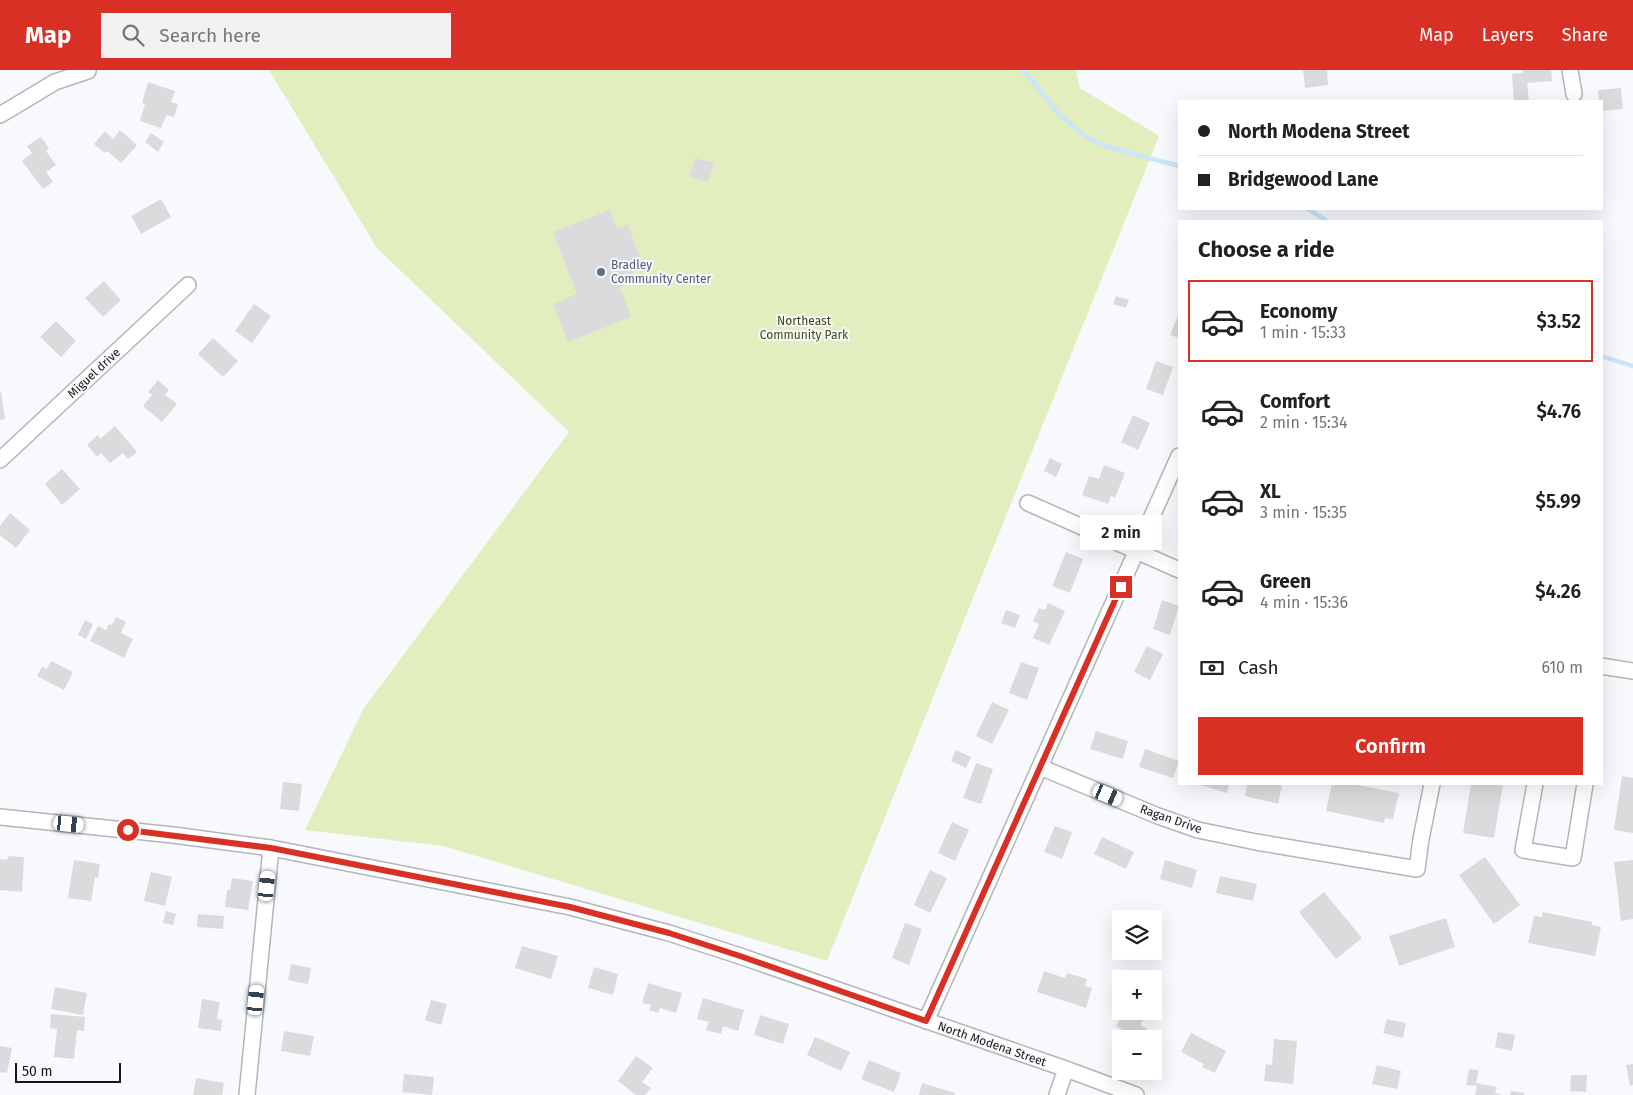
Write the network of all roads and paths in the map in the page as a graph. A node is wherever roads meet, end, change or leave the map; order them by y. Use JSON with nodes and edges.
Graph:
{"nodes":[{"id":1,"x":1570,"y":70,"type":"edge"},
{"id":2,"x":88,"y":71,"type":"edge"},
{"id":3,"x":1574,"y":94,"type":"dead end"},
{"id":4,"x":0,"y":115,"type":"edge"},
{"id":5,"x":188,"y":286,"type":"dead end"},
{"id":6,"x":1178,"y":458,"type":"edge"},
{"id":7,"x":0,"y":460,"type":"edge"},
{"id":8,"x":1028,"y":503,"type":"dead end"},
{"id":9,"x":1137,"y":551,"type":"junction"},
{"id":10,"x":1178,"y":570,"type":"edge"},
{"id":11,"x":1603,"y":669,"type":"edge"},
{"id":12,"x":1633,"y":671,"type":"edge"},
{"id":13,"x":1040,"y":767,"type":"junction"},
{"id":14,"x":1432,"y":785,"type":"edge"},
{"id":15,"x":1535,"y":785,"type":"edge"},
{"id":16,"x":1585,"y":785,"type":"edge"},
{"id":17,"x":0,"y":817,"type":"edge"},
{"id":18,"x":271,"y":848,"type":"junction"},
{"id":19,"x":926,"y":1021,"type":"junction"},
{"id":20,"x":1066,"y":1069,"type":"junction"},
{"id":21,"x":248,"y":1095,"type":"edge"},
{"id":22,"x":1057,"y":1095,"type":"edge"},
{"id":23,"x":1136,"y":1095,"type":"edge"}],
"edges":[{"from":1,"to":3,"type":"street"},
{"from":2,"to":4,"type":"street"},
{"from":5,"to":7,"type":"street","name":"Miguel drive"},
{"from":6,"to":9,"type":"street"},
{"from":8,"to":9,"type":"street"},
{"from":9,"to":10,"type":"street"},
{"from":9,"to":13,"type":"street"},
{"from":11,"to":12,"type":"street"},
{"from":13,"to":14,"type":"street","name":"Ragan Drive"},
{"from":13,"to":19,"type":"street"},
{"from":15,"to":16,"type":"street"},
{"from":17,"to":18,"type":"street","name":"North Modena Street"},
{"from":18,"to":19,"type":"street","name":"North Modena Street"},
{"from":18,"to":21,"type":"street"},
{"from":19,"to":20,"type":"street","name":"North Modena Street"},
{"from":20,"to":22,"type":"street"},
{"from":20,"to":23,"type":"street","name":"North Modena Street"}]}
